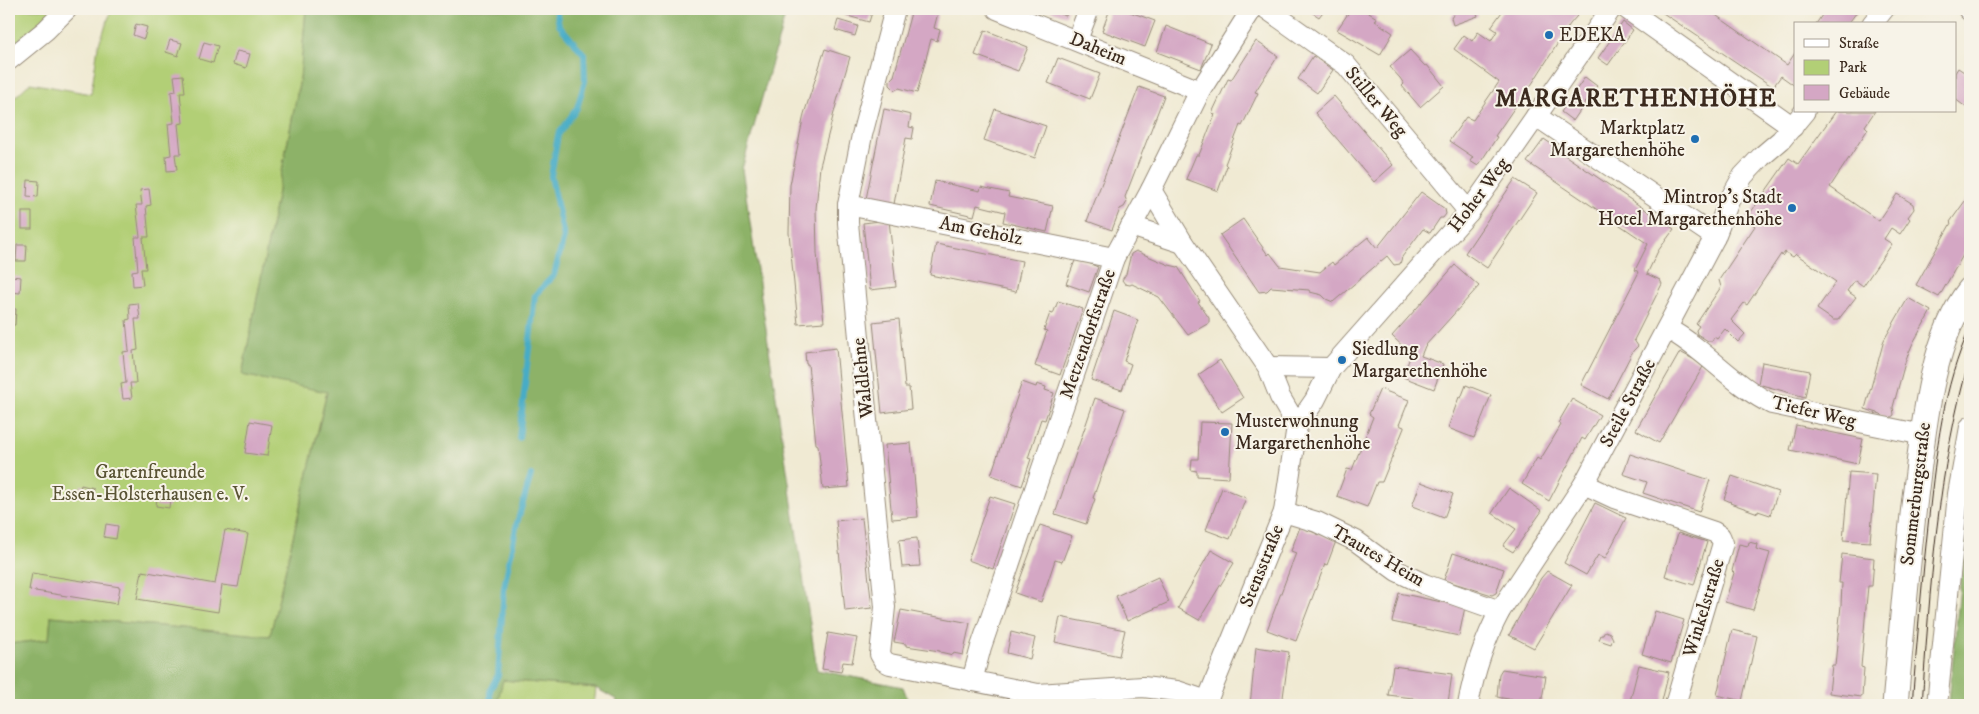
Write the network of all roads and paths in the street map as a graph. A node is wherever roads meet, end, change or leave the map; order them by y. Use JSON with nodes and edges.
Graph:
{"nodes":[{"id":1,"x":66,"y":9,"type":"edge"},
{"id":2,"x":895,"y":9,"type":"edge"},
{"id":3,"x":996,"y":9,"type":"edge"},
{"id":4,"x":1089,"y":9,"type":"edge"},
{"id":5,"x":1252,"y":9,"type":"edge"},
{"id":6,"x":1267,"y":9,"type":"edge"},
{"id":7,"x":1610,"y":9,"type":"edge"},
{"id":8,"x":1627,"y":9,"type":"edge"},
{"id":9,"x":1884,"y":9,"type":"edge"},
{"id":10,"x":1874,"y":22,"type":"edge"},
{"id":11,"x":1077,"y":40,"type":"junction"},
{"id":12,"x":9,"y":60,"type":"edge"},
{"id":13,"x":1200,"y":91,"type":"junction"},
{"id":14,"x":1804,"y":112,"type":"edge"},
{"id":15,"x":1536,"y":116,"type":"junction"},
{"id":16,"x":1793,"y":128,"type":"junction"},
{"id":17,"x":1151,"y":190,"type":"junction"},
{"id":18,"x":848,"y":205,"type":"junction"},
{"id":19,"x":1469,"y":212,"type":"junction"},
{"id":20,"x":1131,"y":226,"type":"junction"},
{"id":21,"x":1715,"y":237,"type":"junction"},
{"id":22,"x":1183,"y":243,"type":"junction"},
{"id":23,"x":1114,"y":258,"type":"junction"},
{"id":24,"x":1970,"y":290,"type":"edge"},
{"id":25,"x":1668,"y":329,"type":"junction"},
{"id":26,"x":1268,"y":367,"type":"junction"},
{"id":27,"x":1331,"y":368,"type":"junction"},
{"id":28,"x":1297,"y":426,"type":"junction"},
{"id":29,"x":1970,"y":427,"type":"edge"},
{"id":30,"x":1922,"y":435,"type":"junction"},
{"id":31,"x":1584,"y":484,"type":"junction"},
{"id":32,"x":1284,"y":512,"type":"junction"},
{"id":33,"x":1500,"y":611,"type":"junction"},
{"id":34,"x":972,"y":681,"type":"junction"},
{"id":35,"x":1208,"y":703,"type":"edge"},
{"id":36,"x":1468,"y":705,"type":"edge"},
{"id":37,"x":1675,"y":705,"type":"edge"},
{"id":38,"x":1895,"y":705,"type":"edge"},
{"id":39,"x":1937,"y":705,"type":"edge"}],
"edges":[{"from":1,"to":12,"type":"street"},
{"from":2,"to":18,"type":"street","name":"Waldlehne"},
{"from":3,"to":11,"type":"street","name":"Daheim"},
{"from":4,"to":11,"type":"street"},
{"from":5,"to":13,"type":"street","name":"Metzendorfstraße"},
{"from":6,"to":19,"type":"street","name":"Stiller Weg"},
{"from":7,"to":15,"type":"street","name":"Hoher Weg"},
{"from":8,"to":16,"type":"street"},
{"from":9,"to":10,"type":"street"},
{"from":11,"to":13,"type":"street","name":"Daheim"},
{"from":13,"to":17,"type":"street","name":"Metzendorfstraße"},
{"from":14,"to":16,"type":"street","name":"Steile Straße"},
{"from":15,"to":19,"type":"street","name":"Hoher Weg"},
{"from":15,"to":21,"type":"street"},
{"from":16,"to":21,"type":"street","name":"Steile Straße"},
{"from":17,"to":20,"type":"street","name":"Metzendorfstraße"},
{"from":17,"to":22,"type":"street"},
{"from":18,"to":23,"type":"street","name":"Am Gehölz"},
{"from":18,"to":34,"type":"street","name":"Waldlehne"},
{"from":19,"to":27,"type":"street","name":"Hoher Weg"},
{"from":20,"to":22,"type":"street"},
{"from":20,"to":23,"type":"street","name":"Metzendorfstraße"},
{"from":21,"to":25,"type":"street","name":"Steile Straße"},
{"from":22,"to":26,"type":"street"},
{"from":23,"to":34,"type":"street","name":"Metzendorfstraße"},
{"from":24,"to":30,"type":"street","name":"Sommerburgstraße"},
{"from":25,"to":30,"type":"street","name":"Tiefer Weg"},
{"from":25,"to":31,"type":"street","name":"Steile Straße"},
{"from":26,"to":27,"type":"street"},
{"from":26,"to":28,"type":"street"},
{"from":27,"to":28,"type":"street","name":"Stensstraße"},
{"from":28,"to":32,"type":"street","name":"Stensstraße"},
{"from":29,"to":39,"type":"street"},
{"from":30,"to":38,"type":"street","name":"Sommerburgstraße"},
{"from":31,"to":33,"type":"street","name":"Steile Straße"},
{"from":31,"to":37,"type":"street","name":"Winkelstraße"},
{"from":32,"to":33,"type":"street","name":"Trautes Heim"},
{"from":32,"to":35,"type":"street","name":"Stensstraße"},
{"from":33,"to":36,"type":"street","name":"Steile Straße"},
{"from":34,"to":35,"type":"street","name":"Stensstraße"}]}
